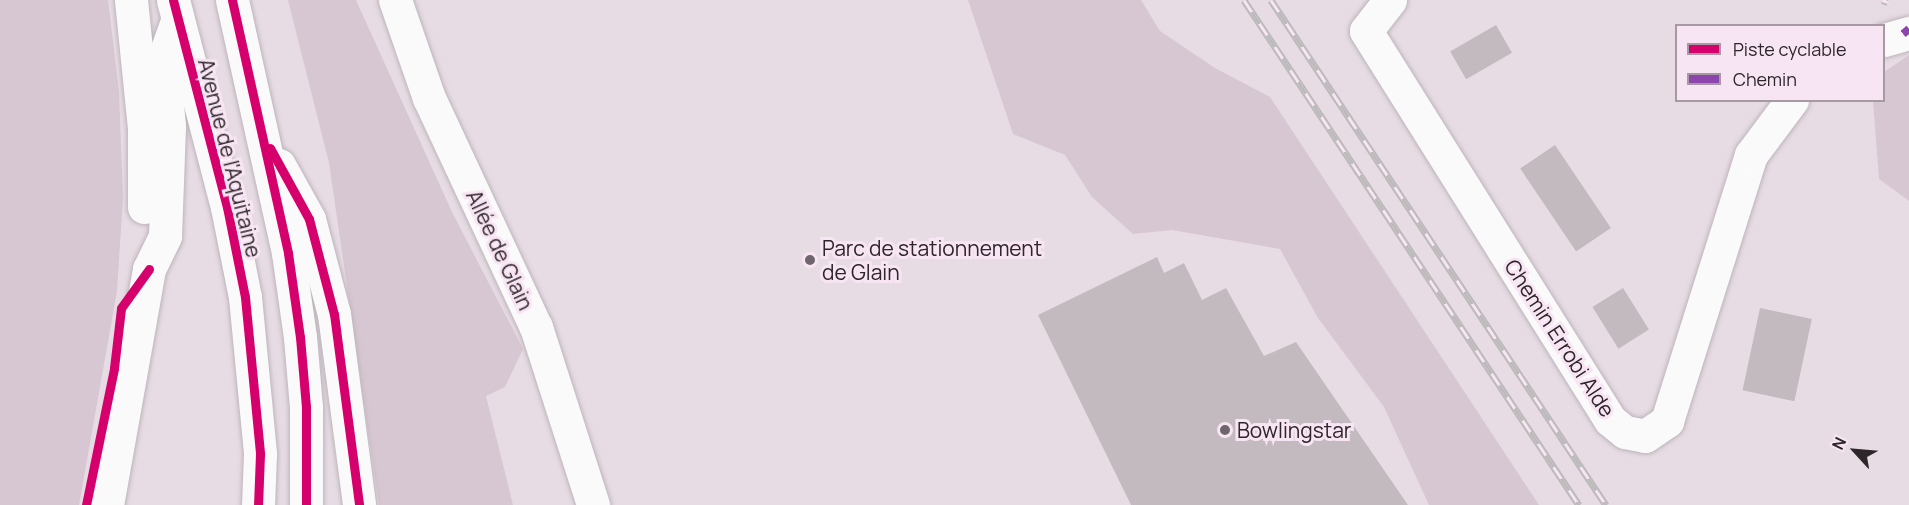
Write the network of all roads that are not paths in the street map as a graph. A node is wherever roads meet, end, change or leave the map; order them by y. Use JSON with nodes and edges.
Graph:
{"nodes":[{"id":1,"x":131,"y":0,"type":"edge"},
{"id":2,"x":232,"y":0,"type":"edge"},
{"id":3,"x":395,"y":0,"type":"edge"},
{"id":4,"x":1390,"y":0,"type":"edge"},
{"id":5,"x":175,"y":11,"type":"edge"},
{"id":6,"x":1909,"y":33,"type":"edge"},
{"id":7,"x":1885,"y":40,"type":"edge"},
{"id":8,"x":1791,"y":102,"type":"edge"},
{"id":9,"x":260,"y":130,"type":"junction"},
{"id":10,"x":149,"y":269,"type":"junction"},
{"id":11,"x":107,"y":505,"type":"edge"},
{"id":12,"x":258,"y":505,"type":"edge"},
{"id":13,"x":306,"y":505,"type":"edge"},
{"id":14,"x":359,"y":505,"type":"edge"},
{"id":15,"x":593,"y":505,"type":"edge"}],
"edges":[{"from":1,"to":10,"type":"main road"},
{"from":2,"to":9,"type":"main road","name":"Avenue de l'Aquitaine"},
{"from":3,"to":15,"type":"main road","name":"Allée de Glain"},
{"from":4,"to":8,"type":"main road","name":"Chemin Errobi Alde"},
{"from":5,"to":10,"type":"main road"},
{"from":5,"to":12,"type":"main road","name":"Avenue de l'Aquitaine"},
{"from":6,"to":7,"type":"main road"},
{"from":9,"to":13,"type":"main road","name":"Avenue de l'Aquitaine"},
{"from":9,"to":14,"type":"main road"},
{"from":10,"to":11,"type":"main road"}]}
